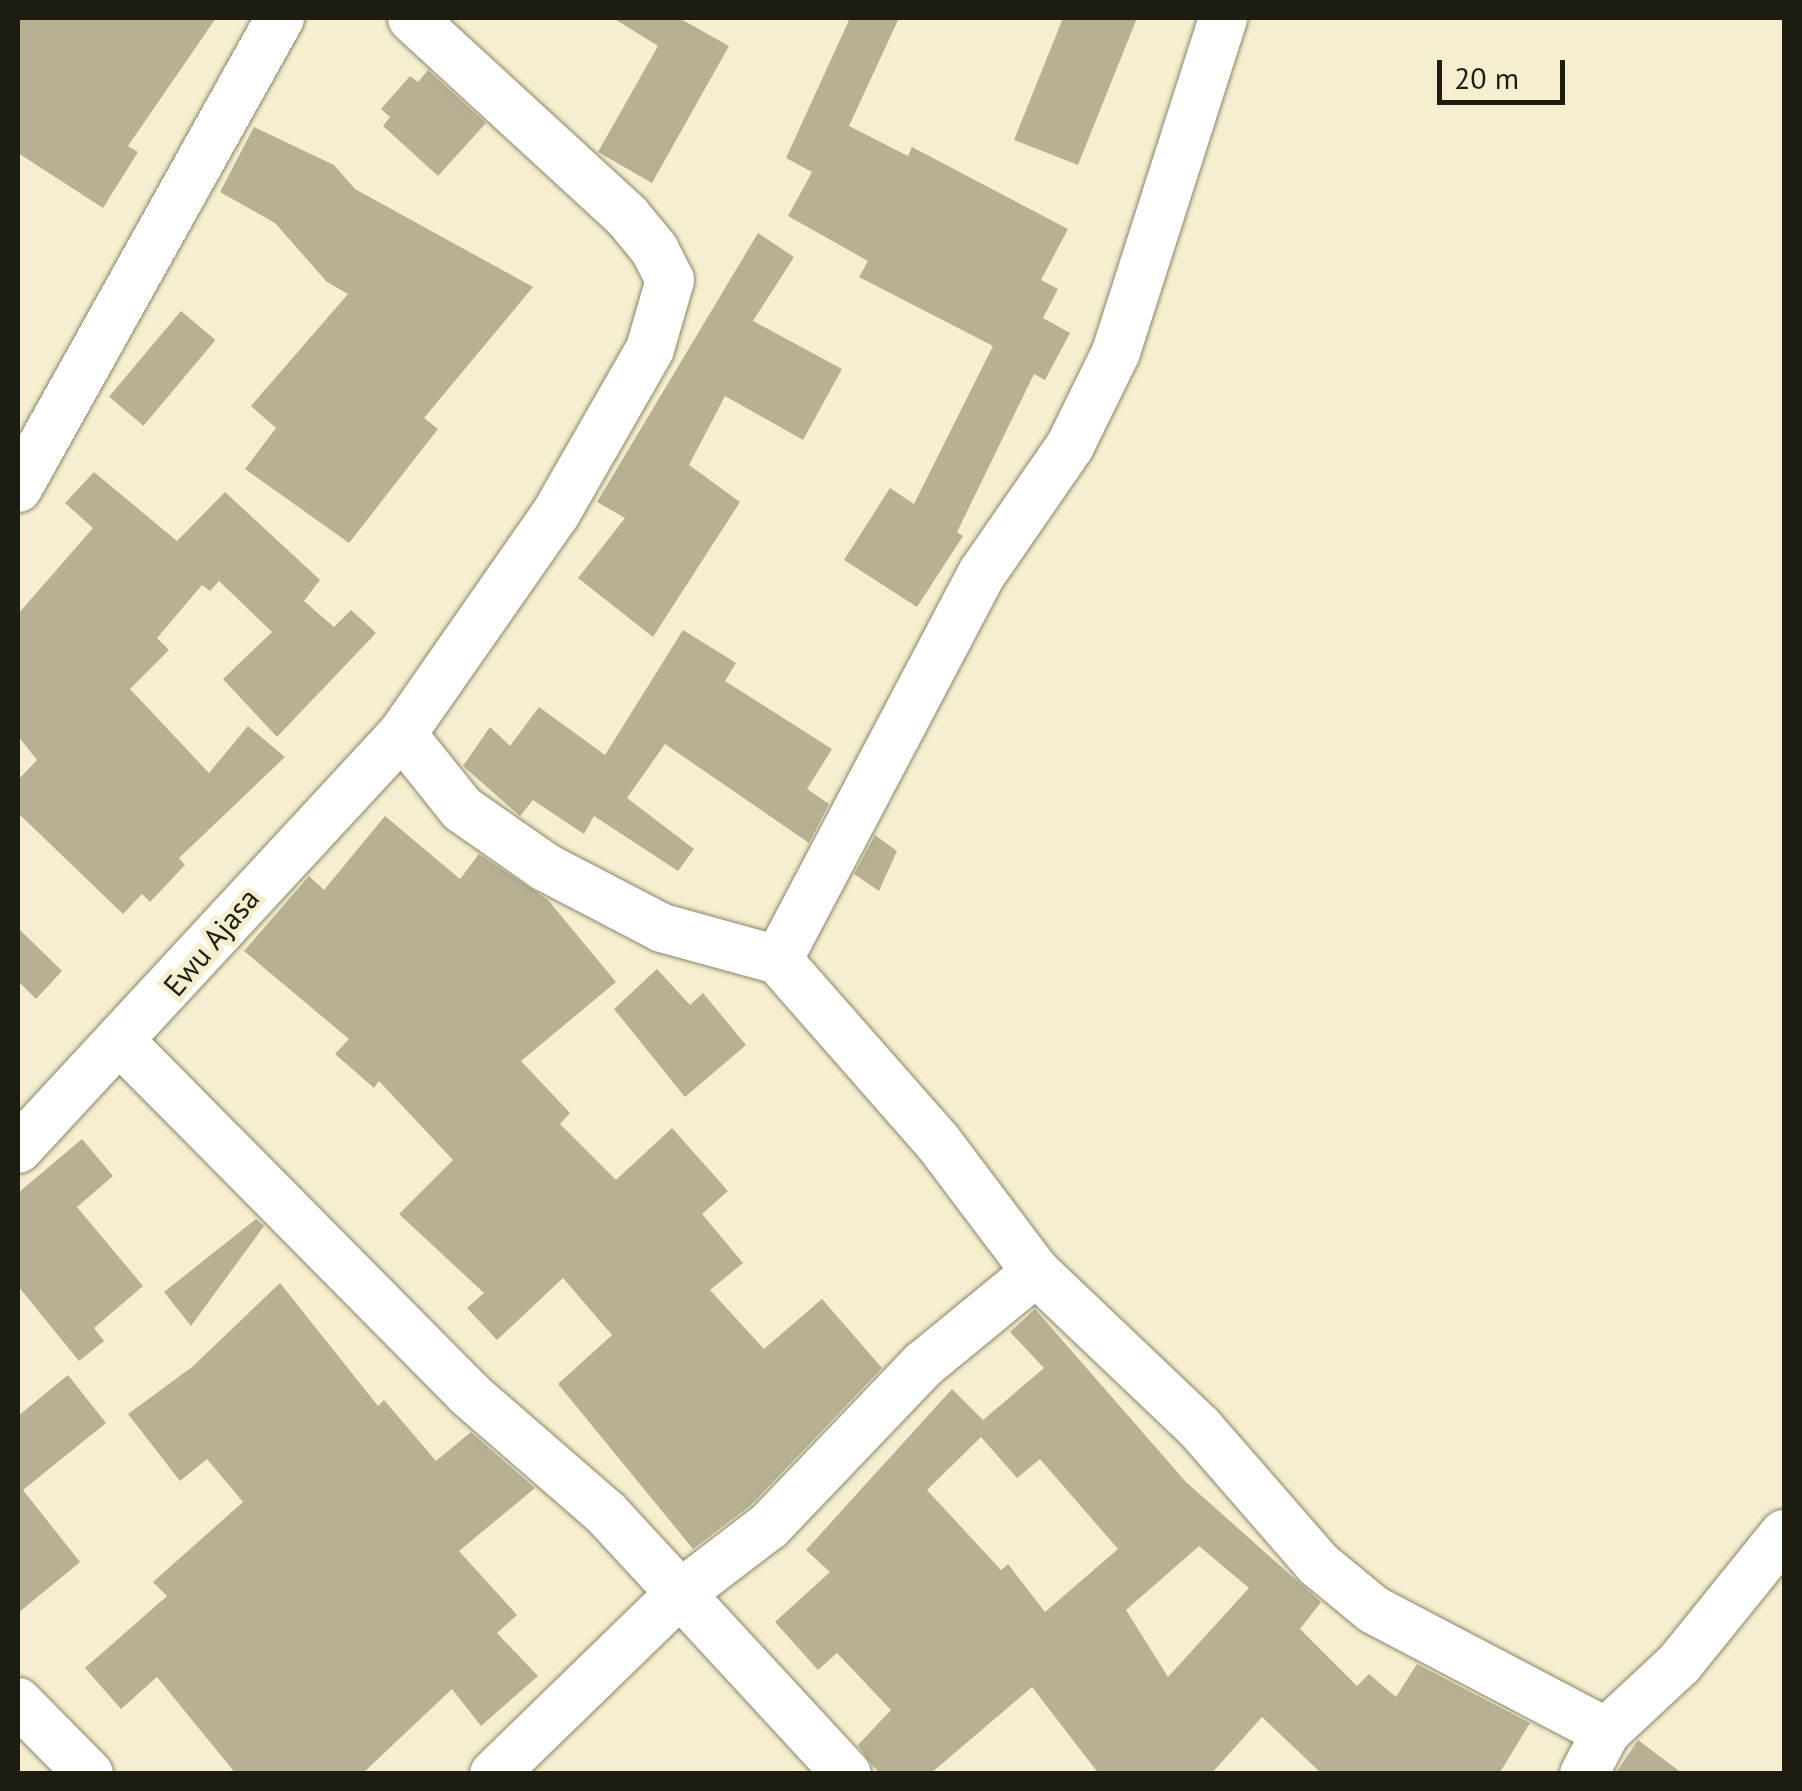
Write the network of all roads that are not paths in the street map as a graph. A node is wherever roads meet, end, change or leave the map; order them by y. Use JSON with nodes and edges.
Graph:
{"nodes":[{"id":1,"x":280,"y":18,"type":"edge"},
{"id":2,"x":412,"y":18,"type":"edge"},
{"id":3,"x":1223,"y":18,"type":"edge"},
{"id":4,"x":18,"y":488,"type":"edge"},
{"id":5,"x":402,"y":734,"type":"junction"},
{"id":6,"x":778,"y":960,"type":"junction"},
{"id":7,"x":120,"y":1042,"type":"junction"},
{"id":8,"x":18,"y":1149,"type":"edge"},
{"id":9,"x":1036,"y":1272,"type":"junction"},
{"id":10,"x":1784,"y":1534,"type":"edge"},
{"id":11,"x":676,"y":1597,"type":"junction"},
{"id":12,"x":18,"y":1702,"type":"edge"},
{"id":13,"x":1606,"y":1732,"type":"junction"},
{"id":14,"x":89,"y":1774,"type":"edge"},
{"id":15,"x":494,"y":1774,"type":"edge"},
{"id":16,"x":847,"y":1774,"type":"edge"},
{"id":17,"x":1584,"y":1774,"type":"edge"}],
"edges":[{"from":1,"to":4,"type":"street"},
{"from":2,"to":5,"type":"street","name":"Ewu Ajasa"},
{"from":3,"to":6,"type":"street"},
{"from":5,"to":6,"type":"street"},
{"from":5,"to":7,"type":"street","name":"Ewu Ajasa"},
{"from":6,"to":9,"type":"street"},
{"from":7,"to":8,"type":"street","name":"Ewu Ajasa"},
{"from":7,"to":11,"type":"street"},
{"from":9,"to":11,"type":"street"},
{"from":9,"to":13,"type":"street"},
{"from":10,"to":13,"type":"street"},
{"from":11,"to":15,"type":"street"},
{"from":11,"to":16,"type":"street"},
{"from":12,"to":14,"type":"street"},
{"from":13,"to":17,"type":"street"}]}
